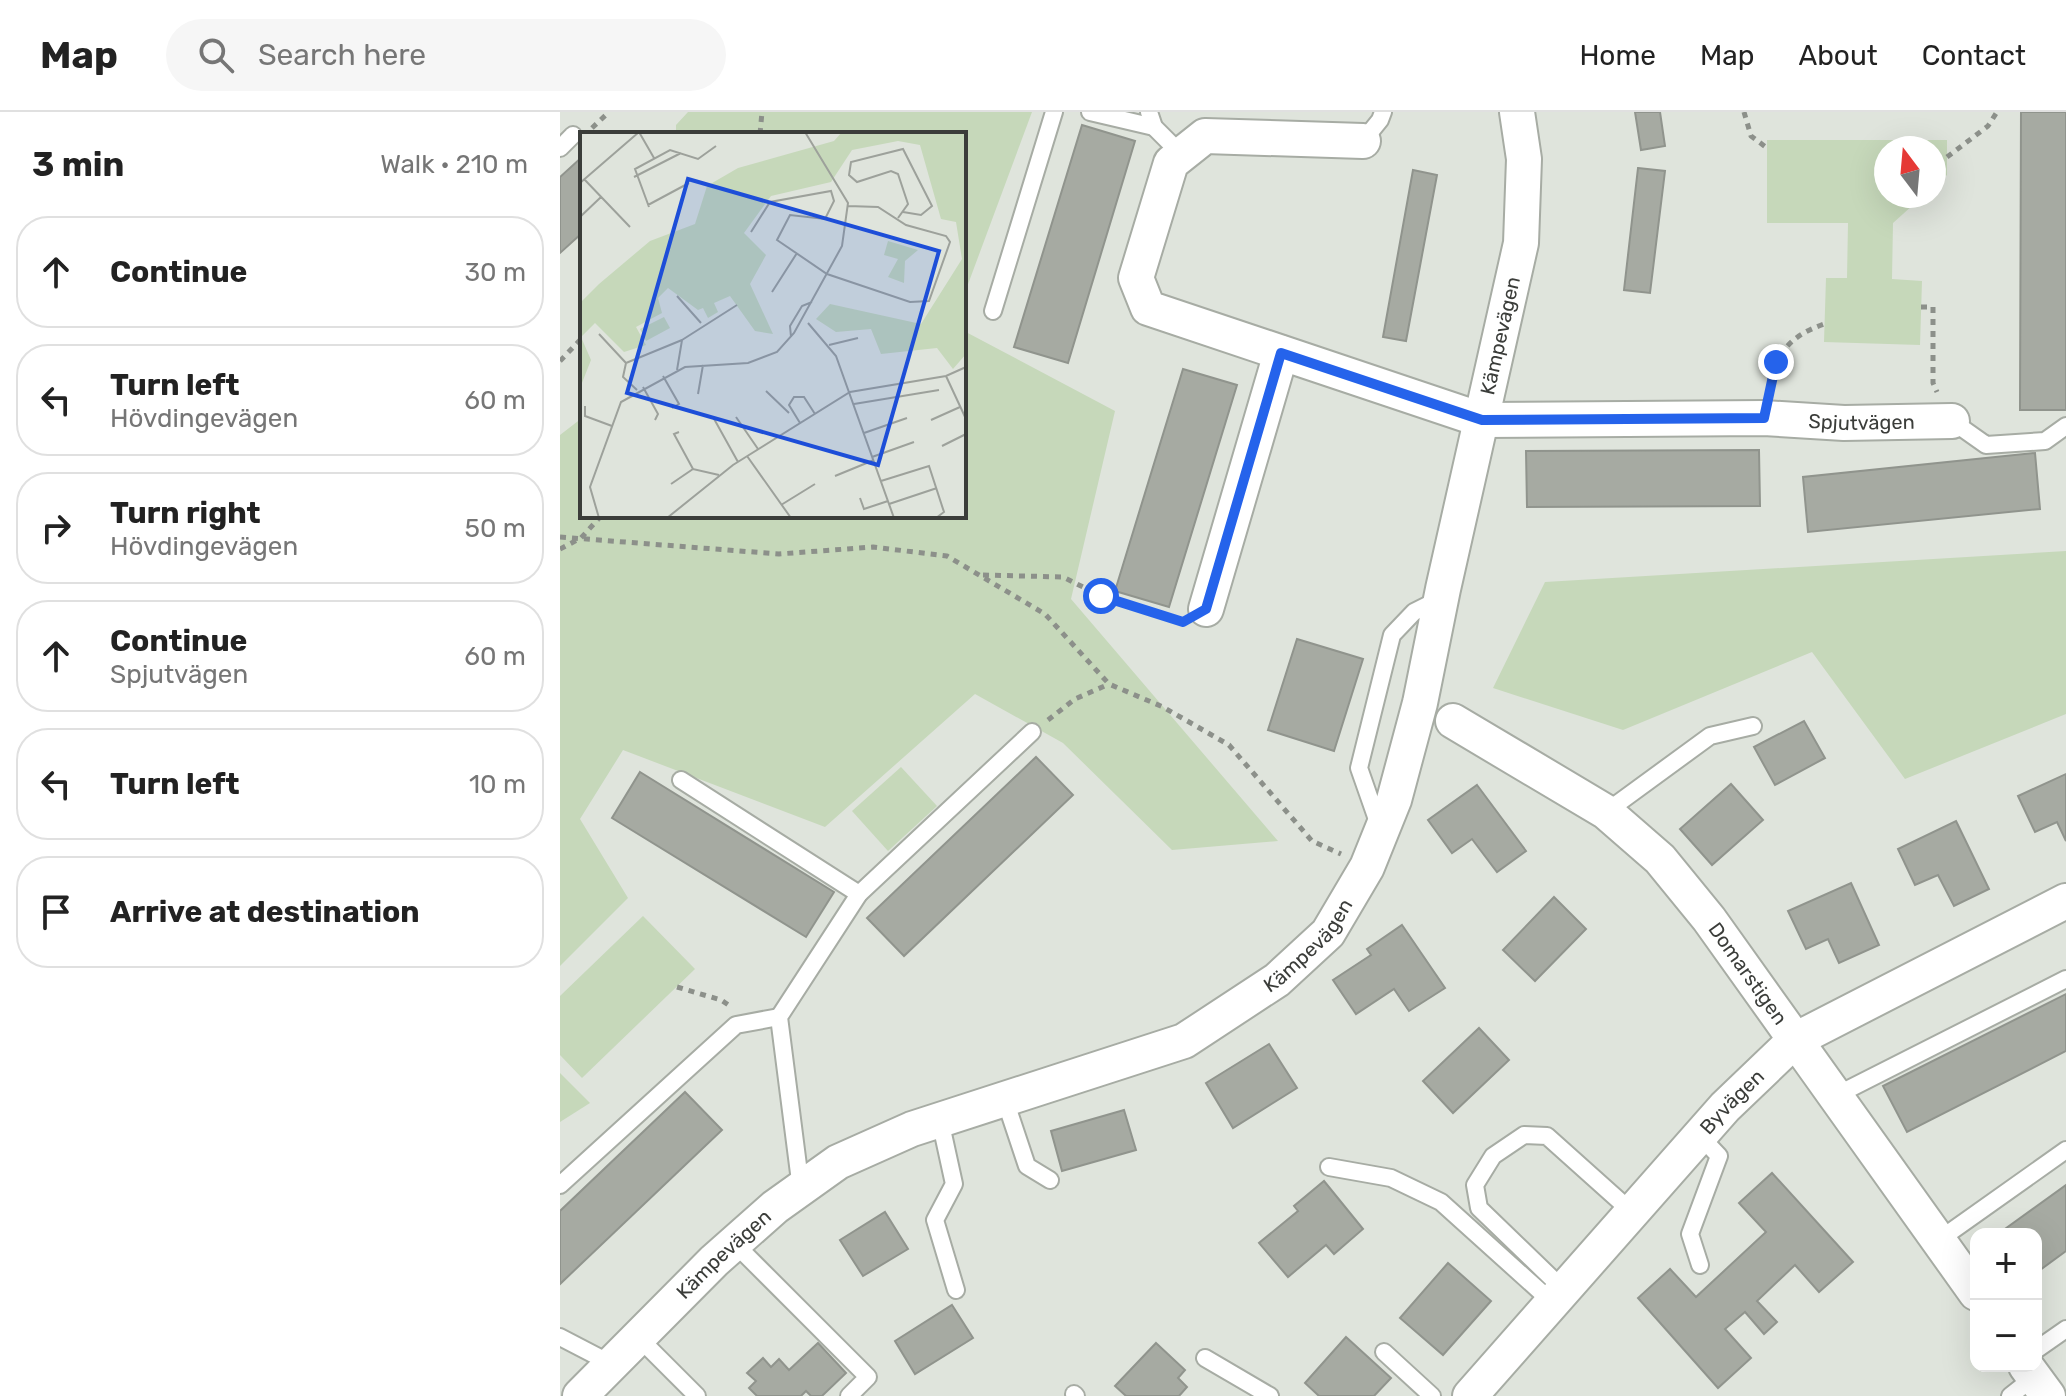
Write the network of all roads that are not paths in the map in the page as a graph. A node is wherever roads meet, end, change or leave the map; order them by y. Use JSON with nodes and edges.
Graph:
{"nodes":[{"id":1,"x":1054,"y":112,"type":"edge"},
{"id":2,"x":1090,"y":112,"type":"edge"},
{"id":3,"x":1383,"y":112,"type":"edge"},
{"id":4,"x":1517,"y":112,"type":"edge"},
{"id":5,"x":1152,"y":120,"type":"edge"},
{"id":6,"x":573,"y":135,"type":"dead end"},
{"id":7,"x":1363,"y":141,"type":"joint"},
{"id":8,"x":560,"y":148,"type":"edge"},
{"id":9,"x":1180,"y":153,"type":"junction"},
{"id":10,"x":993,"y":311,"type":"dead end"},
{"id":11,"x":1281,"y":353,"type":"junction"},
{"id":12,"x":1482,"y":420,"type":"junction"},
{"id":13,"x":1952,"y":421,"type":"joint"},
{"id":14,"x":2066,"y":426,"type":"edge"},
{"id":15,"x":1206,"y":609,"type":"road end"},
{"id":16,"x":1453,"y":721,"type":"dead end"},
{"id":17,"x":1753,"y":726,"type":"dead end"},
{"id":18,"x":1032,"y":732,"type":"road end"},
{"id":19,"x":681,"y":780,"type":"dead end"},
{"id":20,"x":1606,"y":812,"type":"junction"},
{"id":21,"x":859,"y":894,"type":"junction"},
{"id":22,"x":2066,"y":901,"type":"edge"},
{"id":23,"x":2066,"y":979,"type":"edge"},
{"id":24,"x":779,"y":1017,"type":"junction"},
{"id":25,"x":1795,"y":1040,"type":"junction"},
{"id":26,"x":1835,"y":1096,"type":"junction"},
{"id":27,"x":1005,"y":1100,"type":"junction"},
{"id":28,"x":940,"y":1120,"type":"junction"},
{"id":29,"x":1700,"y":1136,"type":"junction"},
{"id":30,"x":2066,"y":1150,"type":"edge"},
{"id":31,"x":1329,"y":1167,"type":"dead end"},
{"id":32,"x":1050,"y":1180,"type":"dead end"},
{"id":33,"x":560,"y":1185,"type":"edge"},
{"id":34,"x":801,"y":1189,"type":"junction"},
{"id":35,"x":1633,"y":1213,"type":"junction"},
{"id":36,"x":1939,"y":1240,"type":"junction"},
{"id":37,"x":735,"y":1244,"type":"junction"},
{"id":38,"x":1700,"y":1265,"type":"dead end"},
{"id":39,"x":1970,"y":1284,"type":"edge"},
{"id":40,"x":956,"y":1290,"type":"dead end"},
{"id":41,"x":1559,"y":1297,"type":"junction"},
{"id":42,"x":2066,"y":1329,"type":"edge"},
{"id":43,"x":637,"y":1336,"type":"junction"},
{"id":44,"x":560,"y":1337,"type":"edge"},
{"id":45,"x":1384,"y":1352,"type":"dead end"},
{"id":46,"x":1205,"y":1358,"type":"dead end"},
{"id":47,"x":610,"y":1363,"type":"junction"},
{"id":48,"x":2031,"y":1377,"type":"edge"},
{"id":49,"x":580,"y":1396,"type":"edge"},
{"id":50,"x":697,"y":1396,"type":"edge"},
{"id":51,"x":849,"y":1396,"type":"edge"},
{"id":52,"x":1270,"y":1396,"type":"edge"},
{"id":53,"x":1432,"y":1396,"type":"edge"},
{"id":54,"x":1470,"y":1396,"type":"edge"}],
"edges":[{"from":1,"to":10,"type":"lane"},
{"from":2,"to":5,"type":"lane"},
{"from":3,"to":7,"type":"lane"},
{"from":4,"to":12,"type":"street","name":"Kämpevägen"},
{"from":5,"to":9,"type":"lane"},
{"from":6,"to":8,"type":"lane"},
{"from":7,"to":9,"type":"street"},
{"from":9,"to":11,"type":"street","name":"Spjutvägen"},
{"from":11,"to":12,"type":"street","name":"Spjutvägen"},
{"from":11,"to":15,"type":"street"},
{"from":12,"to":13,"type":"street","name":"Spjutvägen"},
{"from":12,"to":27,"type":"street","name":"Kämpevägen"},
{"from":13,"to":14,"type":"lane"},
{"from":16,"to":20,"type":"street","name":"Domarstigen"},
{"from":17,"to":20,"type":"lane"},
{"from":18,"to":21,"type":"lane"},
{"from":19,"to":21,"type":"lane"},
{"from":20,"to":25,"type":"street","name":"Domarstigen"},
{"from":21,"to":24,"type":"lane"},
{"from":22,"to":25,"type":"street","name":"Byvägen"},
{"from":23,"to":26,"type":"lane"},
{"from":24,"to":33,"type":"lane"},
{"from":24,"to":34,"type":"lane"},
{"from":25,"to":26,"type":"street","name":"Domarstigen"},
{"from":25,"to":29,"type":"street","name":"Byvägen"},
{"from":26,"to":36,"type":"street","name":"Domarstigen"},
{"from":27,"to":28,"type":"street","name":"Kämpevägen"},
{"from":27,"to":32,"type":"lane"},
{"from":28,"to":34,"type":"street","name":"Kämpevägen"},
{"from":28,"to":40,"type":"lane"},
{"from":29,"to":35,"type":"street","name":"Byvägen"},
{"from":29,"to":38,"type":"lane"},
{"from":30,"to":36,"type":"lane"},
{"from":31,"to":41,"type":"lane"},
{"from":34,"to":37,"type":"street","name":"Kämpevägen"},
{"from":35,"to":41,"type":"street","name":"Byvägen"},
{"from":35,"to":41,"type":"lane"},
{"from":36,"to":39,"type":"street","name":"Domarstigen"},
{"from":37,"to":43,"type":"street","name":"Kämpevägen"},
{"from":37,"to":51,"type":"lane"},
{"from":41,"to":54,"type":"street","name":"Byvägen"},
{"from":42,"to":48,"type":"lane"},
{"from":43,"to":47,"type":"street","name":"Kämpevägen"},
{"from":43,"to":50,"type":"lane"},
{"from":44,"to":47,"type":"lane"},
{"from":45,"to":53,"type":"lane"},
{"from":46,"to":52,"type":"lane"},
{"from":47,"to":49,"type":"street","name":"Kämpevägen"}]}
